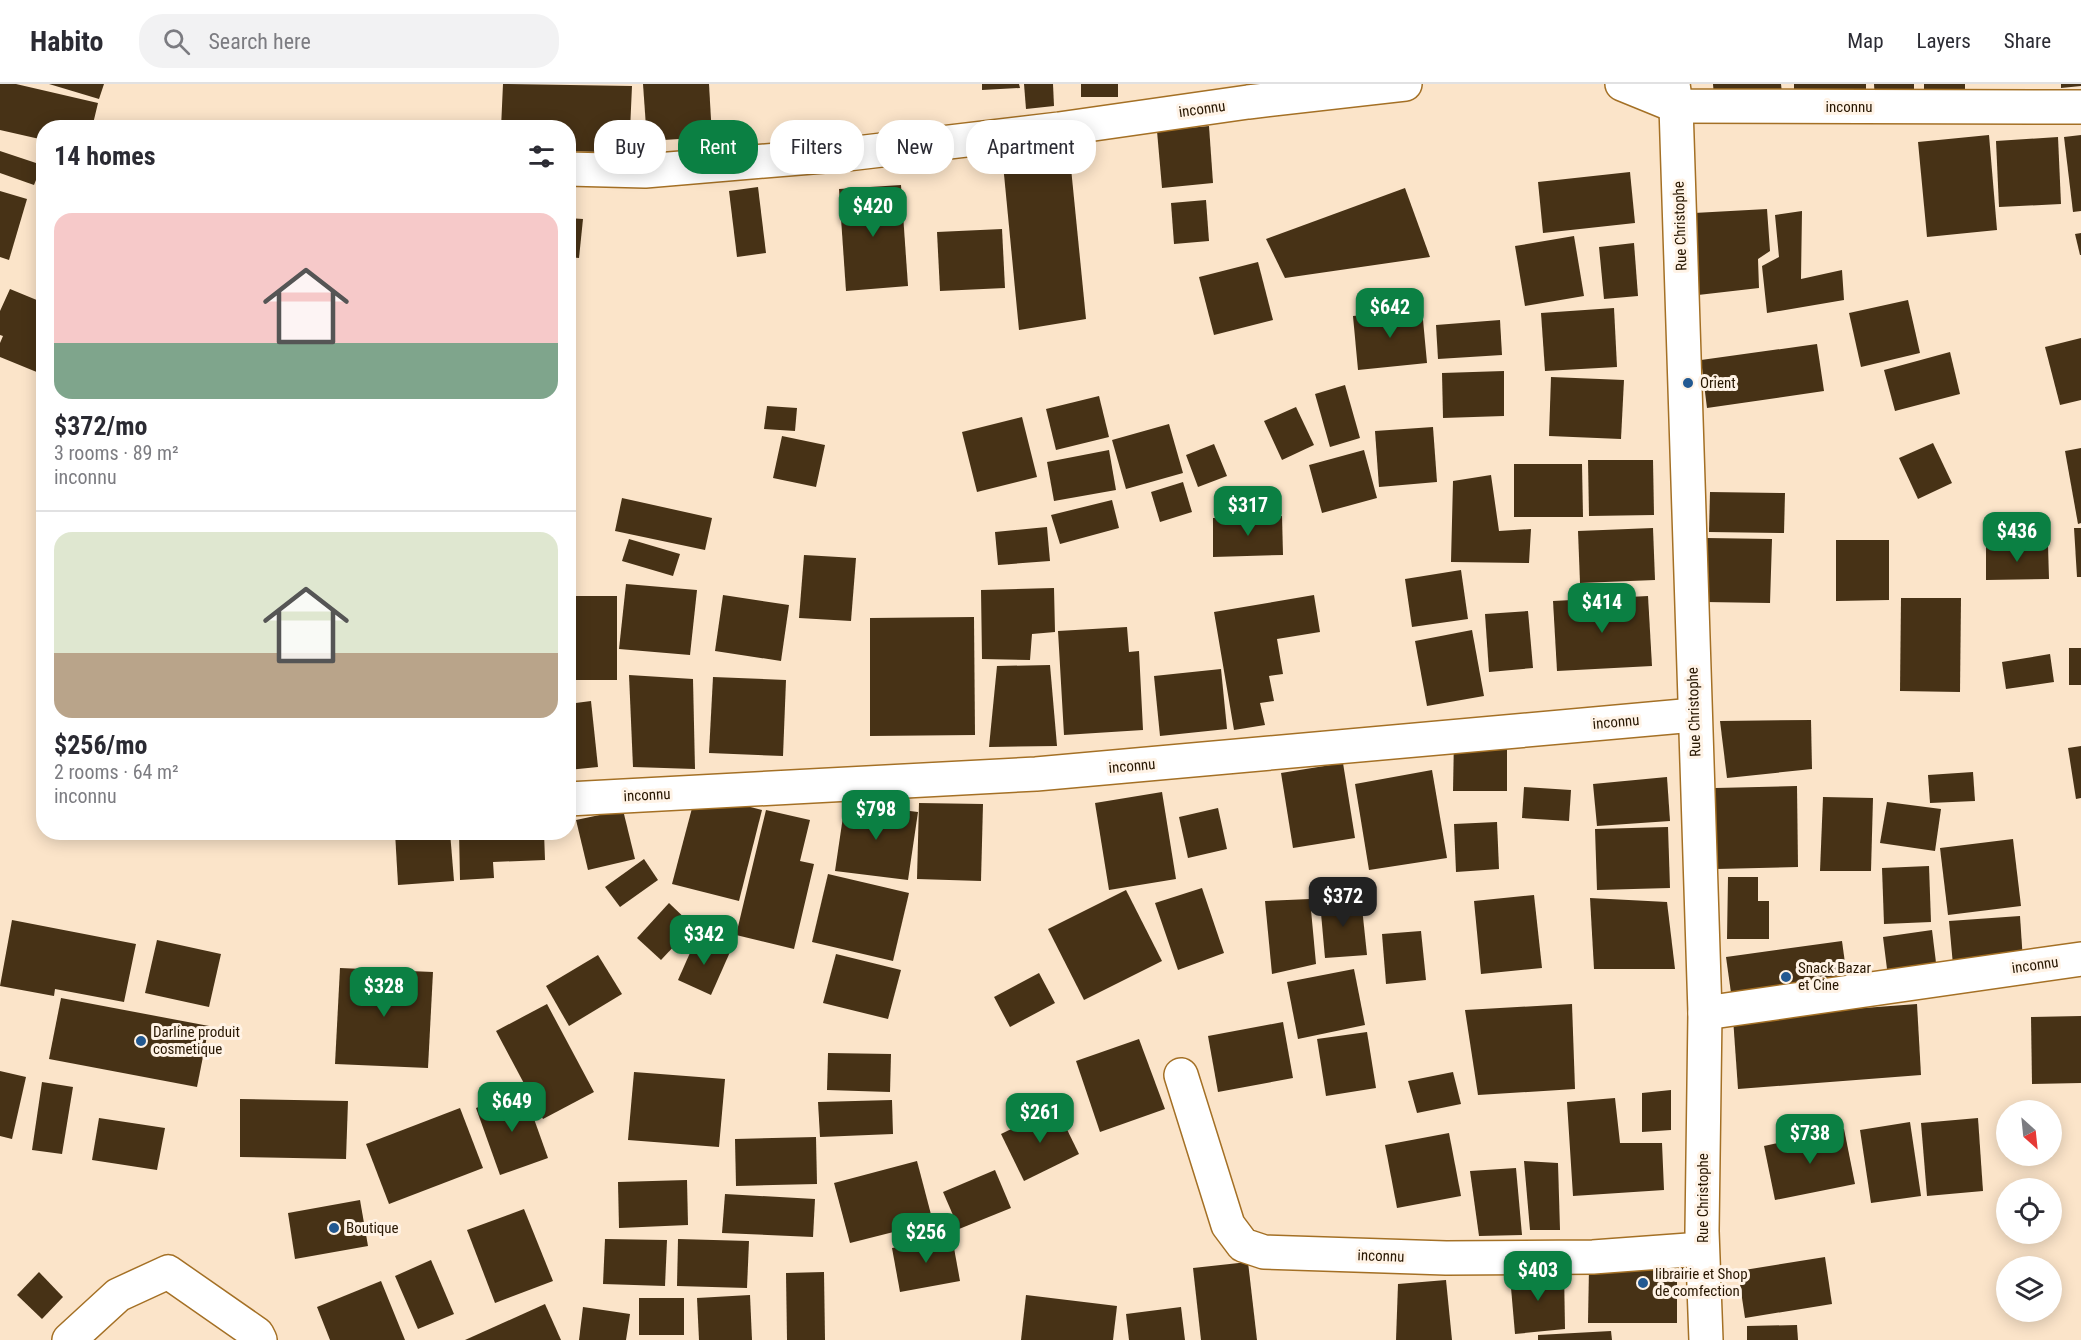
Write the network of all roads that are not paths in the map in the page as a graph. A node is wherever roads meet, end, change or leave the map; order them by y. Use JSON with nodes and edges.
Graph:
{"nodes":[{"id":1,"x":1405,"y":84,"type":"edge"},
{"id":2,"x":1622,"y":84,"type":"edge"},
{"id":3,"x":1675,"y":95,"type":"edge"},
{"id":4,"x":2081,"y":108,"type":"edge"},
{"id":5,"x":576,"y":169,"type":"edge"},
{"id":6,"x":1694,"y":714,"type":"junction"},
{"id":7,"x":576,"y":799,"type":"edge"},
{"id":8,"x":2081,"y":959,"type":"edge"},
{"id":9,"x":1705,"y":1013,"type":"junction"},
{"id":10,"x":1181,"y":1075,"type":"dead end"},
{"id":11,"x":1702,"y":1249,"type":"junction"},
{"id":12,"x":69,"y":1340,"type":"edge"},
{"id":13,"x":260,"y":1340,"type":"edge"},
{"id":14,"x":1706,"y":1340,"type":"edge"}],
"edges":[{"from":1,"to":5,"type":"street","name":"inconnu"},
{"from":2,"to":3,"type":"street","name":"inconnu"},
{"from":3,"to":4,"type":"street","name":"inconnu"},
{"from":3,"to":6,"type":"street","name":"Rue Christophe"},
{"from":6,"to":7,"type":"street","name":"inconnu"},
{"from":6,"to":9,"type":"street","name":"Rue Christophe"},
{"from":8,"to":9,"type":"street","name":"inconnu"},
{"from":9,"to":11,"type":"street","name":"Rue Christophe"},
{"from":10,"to":11,"type":"street","name":"inconnu"},
{"from":11,"to":14,"type":"street","name":"Rue Christophe"},
{"from":12,"to":13,"type":"street"}]}
